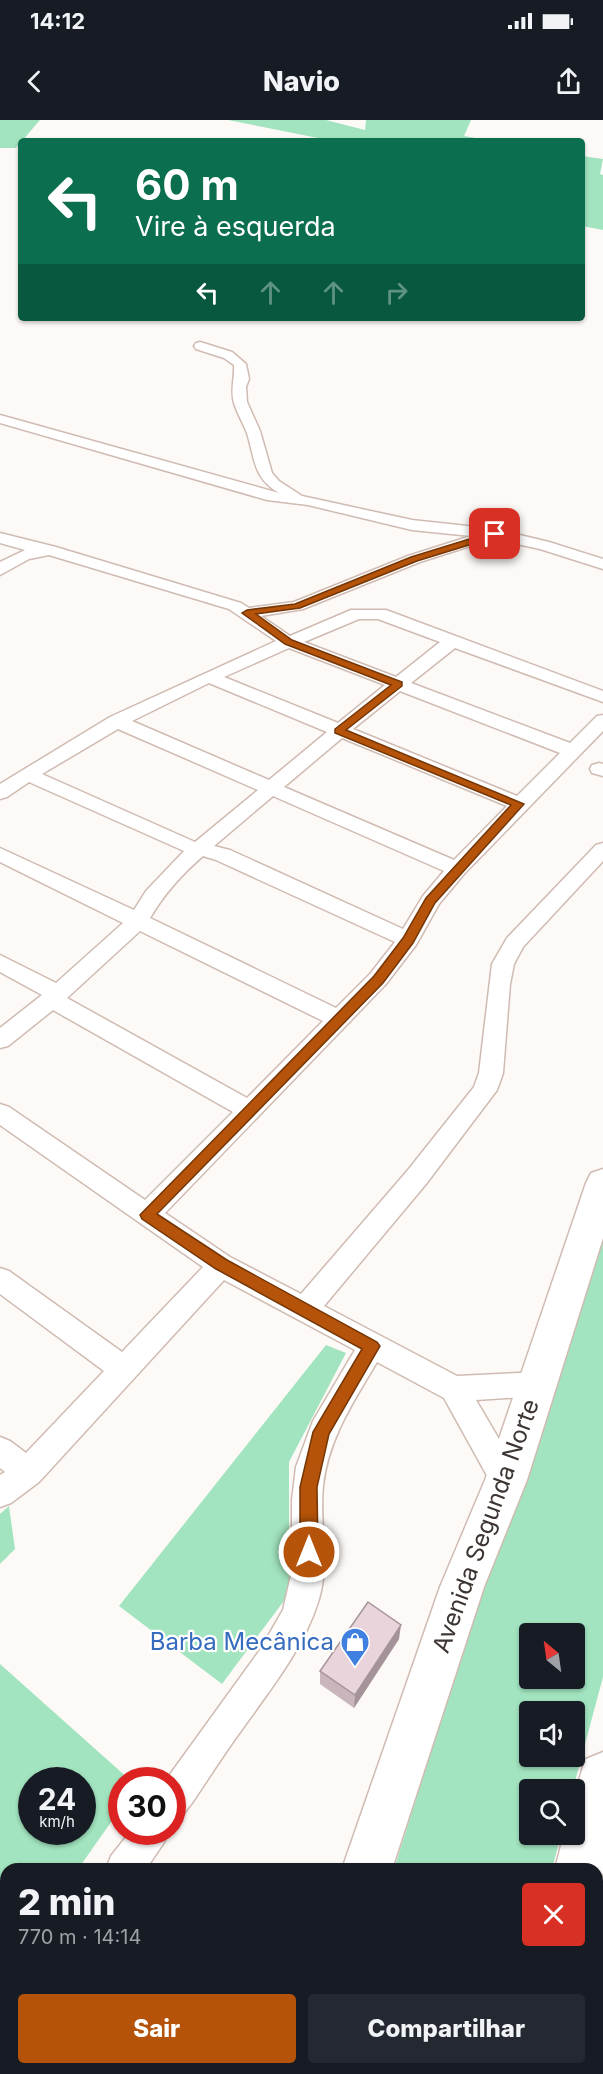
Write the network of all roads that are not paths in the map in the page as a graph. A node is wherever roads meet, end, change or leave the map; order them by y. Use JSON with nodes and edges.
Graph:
{"nodes":[{"id":1,"x":200,"y":346,"type":"dead end"},
{"id":2,"x":0,"y":419,"type":"edge"},
{"id":3,"x":308,"y":501,"type":"junction"},
{"id":4,"x":495,"y":534,"type":"junction"},
{"id":5,"x":0,"y":538,"type":"edge"},
{"id":6,"x":43,"y":550,"type":"junction"},
{"id":7,"x":603,"y":564,"type":"edge"},
{"id":8,"x":0,"y":570,"type":"edge"},
{"id":9,"x":247,"y":613,"type":"junction"},
{"id":10,"x":288,"y":642,"type":"junction"},
{"id":11,"x":451,"y":642,"type":"junction"},
{"id":12,"x":209,"y":677,"type":"junction"},
{"id":13,"x":398,"y":684,"type":"junction"},
{"id":14,"x":603,"y":697,"type":"edge"},
{"id":15,"x":603,"y":720,"type":"edge"},
{"id":16,"x":116,"y":721,"type":"junction"},
{"id":17,"x":339,"y":731,"type":"junction"},
{"id":18,"x":573,"y":752,"type":"junction"},
{"id":19,"x":27,"y":774,"type":"junction"},
{"id":20,"x":270,"y":789,"type":"junction"},
{"id":21,"x":0,"y":793,"type":"edge"},
{"id":22,"x":519,"y":804,"type":"junction"},
{"id":23,"x":199,"y":849,"type":"junction"},
{"id":24,"x":603,"y":849,"type":"edge"},
{"id":25,"x":0,"y":854,"type":"edge"},
{"id":26,"x":457,"y":869,"type":"junction"},
{"id":27,"x":138,"y":922,"type":"junction"},
{"id":28,"x":408,"y":940,"type":"junction"},
{"id":29,"x":0,"y":962,"type":"edge"},
{"id":30,"x":54,"y":996,"type":"junction"},
{"id":31,"x":339,"y":1019,"type":"junction"},
{"id":32,"x":0,"y":1040,"type":"edge"},
{"id":33,"x":250,"y":1111,"type":"junction"},
{"id":34,"x":0,"y":1113,"type":"edge"},
{"id":35,"x":603,"y":1183,"type":"edge"},
{"id":36,"x":147,"y":1215,"type":"junction"},
{"id":37,"x":222,"y":1265,"type":"junction"},
{"id":38,"x":0,"y":1279,"type":"edge"},
{"id":39,"x":305,"y":1309,"type":"junction"},
{"id":40,"x":372,"y":1346,"type":"junction"},
{"id":41,"x":124,"y":1370,"type":"junction"},
{"id":42,"x":538,"y":1384,"type":"junction"},
{"id":43,"x":454,"y":1389,"type":"junction"},
{"id":44,"x":0,"y":1450,"type":"edge"},
{"id":45,"x":28,"y":1472,"type":"junction"},
{"id":46,"x":506,"y":1480,"type":"junction"},
{"id":47,"x":0,"y":1493,"type":"edge"},
{"id":48,"x":603,"y":1776,"type":"edge"},
{"id":49,"x":186,"y":1781,"type":"edge"},
{"id":50,"x":142,"y":1845,"type":"edge"},
{"id":51,"x":128,"y":1863,"type":"edge"},
{"id":52,"x":369,"y":1863,"type":"edge"},
{"id":53,"x":581,"y":1863,"type":"edge"}],
"edges":[{"from":1,"to":3,"type":"street"},
{"from":2,"to":3,"type":"street"},
{"from":3,"to":4,"type":"street"},
{"from":4,"to":7,"type":"street"},
{"from":4,"to":9,"type":"street"},
{"from":5,"to":6,"type":"street"},
{"from":6,"to":8,"type":"street"},
{"from":6,"to":9,"type":"street"},
{"from":9,"to":10,"type":"street"},
{"from":10,"to":11,"type":"street"},
{"from":10,"to":12,"type":"street"},
{"from":10,"to":13,"type":"street"},
{"from":11,"to":13,"type":"street"},
{"from":11,"to":14,"type":"street"},
{"from":12,"to":16,"type":"street"},
{"from":12,"to":17,"type":"street"},
{"from":13,"to":17,"type":"street"},
{"from":13,"to":18,"type":"street"},
{"from":15,"to":18,"type":"street"},
{"from":16,"to":19,"type":"street"},
{"from":16,"to":20,"type":"street"},
{"from":17,"to":20,"type":"street"},
{"from":17,"to":22,"type":"street"},
{"from":18,"to":22,"type":"street"},
{"from":19,"to":21,"type":"street"},
{"from":19,"to":23,"type":"street"},
{"from":20,"to":23,"type":"street"},
{"from":20,"to":26,"type":"street"},
{"from":22,"to":26,"type":"street"},
{"from":23,"to":27,"type":"street"},
{"from":23,"to":28,"type":"street"},
{"from":24,"to":39,"type":"street"},
{"from":25,"to":27,"type":"street"},
{"from":26,"to":28,"type":"street"},
{"from":27,"to":30,"type":"street"},
{"from":27,"to":31,"type":"street"},
{"from":28,"to":31,"type":"street"},
{"from":29,"to":30,"type":"street"},
{"from":30,"to":32,"type":"street"},
{"from":30,"to":33,"type":"street"},
{"from":31,"to":33,"type":"street"},
{"from":33,"to":36,"type":"street"},
{"from":34,"to":36,"type":"street"},
{"from":35,"to":42,"type":"main road","name":"Avenida Segunda Norte"},
{"from":36,"to":37,"type":"street"},
{"from":37,"to":39,"type":"street"},
{"from":37,"to":41,"type":"street"},
{"from":38,"to":41,"type":"street"},
{"from":39,"to":40,"type":"street"},
{"from":40,"to":43,"type":"street"},
{"from":40,"to":49,"type":"street"},
{"from":41,"to":45,"type":"street"},
{"from":42,"to":43,"type":"street"},
{"from":42,"to":46,"type":"main road","name":"Avenida Segunda Norte"},
{"from":43,"to":46,"type":"street"},
{"from":44,"to":45,"type":"street"},
{"from":45,"to":47,"type":"street"},
{"from":46,"to":52,"type":"main road","name":"Avenida Segunda Norte"},
{"from":48,"to":53,"type":"main road"},
{"from":50,"to":51,"type":"street"}]}
